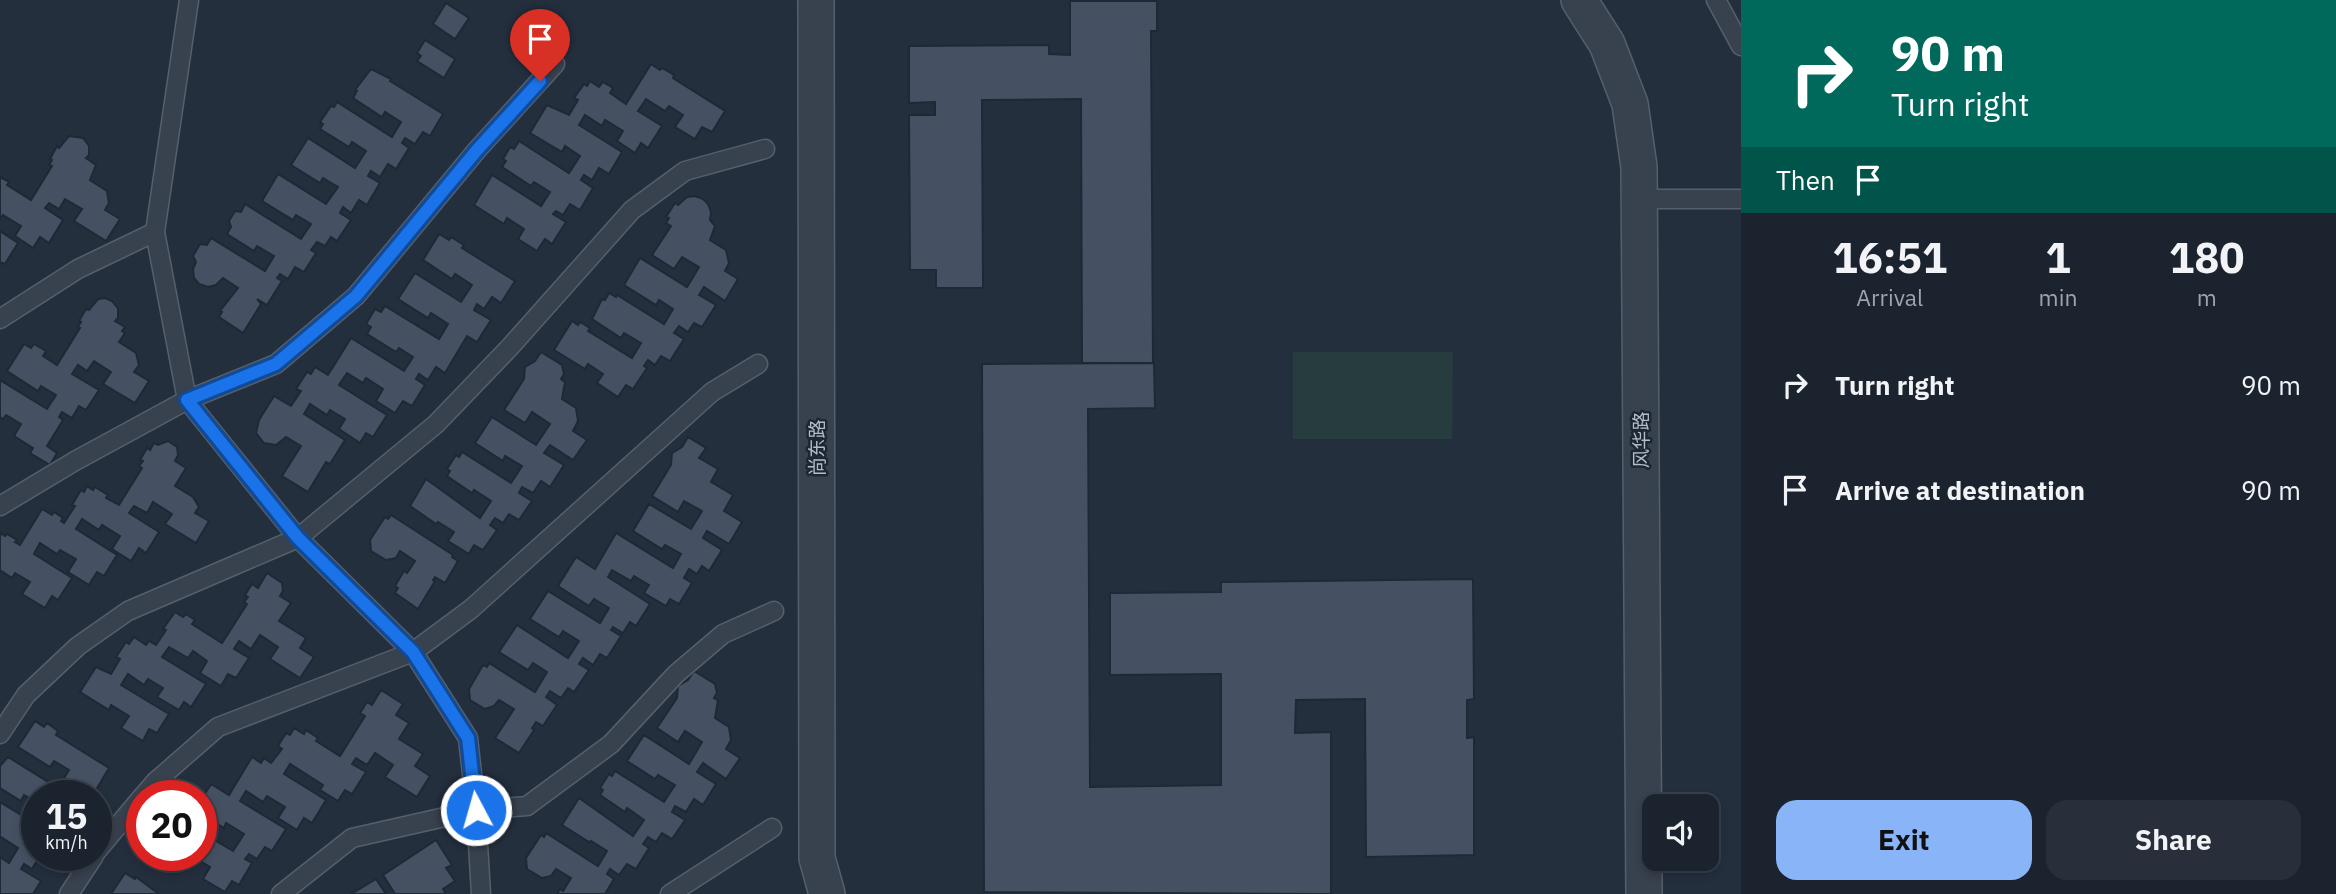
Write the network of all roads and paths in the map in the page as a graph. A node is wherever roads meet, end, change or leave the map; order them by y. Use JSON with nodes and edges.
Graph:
{"nodes":[{"id":1,"x":189,"y":0,"type":"edge"},
{"id":2,"x":816,"y":0,"type":"edge"},
{"id":3,"x":1578,"y":0,"type":"edge"},
{"id":4,"x":1716,"y":0,"type":"edge"},
{"id":5,"x":1741,"y":46,"type":"edge"},
{"id":6,"x":555,"y":64,"type":"dead end"},
{"id":7,"x":765,"y":149,"type":"dead end"},
{"id":8,"x":1741,"y":199,"type":"edge"},
{"id":9,"x":1639,"y":200,"type":"junction"},
{"id":10,"x":155,"y":232,"type":"junction"},
{"id":11,"x":0,"y":319,"type":"edge"},
{"id":12,"x":758,"y":363,"type":"dead end"},
{"id":13,"x":187,"y":400,"type":"junction"},
{"id":14,"x":0,"y":506,"type":"edge"},
{"id":15,"x":298,"y":538,"type":"junction"},
{"id":16,"x":774,"y":611,"type":"dead end"},
{"id":17,"x":413,"y":652,"type":"junction"},
{"id":18,"x":0,"y":734,"type":"edge"},
{"id":19,"x":157,"y":780,"type":"edge"},
{"id":20,"x":476,"y":810,"type":"junction"},
{"id":21,"x":126,"y":816,"type":"edge"},
{"id":22,"x":772,"y":828,"type":"dead end"},
{"id":23,"x":112,"y":833,"type":"edge"},
{"id":24,"x":84,"y":871,"type":"edge"},
{"id":25,"x":69,"y":894,"type":"edge"},
{"id":26,"x":281,"y":894,"type":"edge"},
{"id":27,"x":481,"y":894,"type":"edge"},
{"id":28,"x":670,"y":894,"type":"edge"},
{"id":29,"x":827,"y":894,"type":"edge"},
{"id":30,"x":1644,"y":894,"type":"edge"}],
"edges":[{"from":1,"to":10,"type":"lane"},
{"from":2,"to":29,"type":"street","name":"尚东路"},
{"from":3,"to":9,"type":"street","name":"风华路"},
{"from":4,"to":5,"type":"lane"},
{"from":6,"to":13,"type":"lane"},
{"from":7,"to":15,"type":"lane"},
{"from":8,"to":9,"type":"lane"},
{"from":9,"to":30,"type":"street","name":"风华路"},
{"from":10,"to":11,"type":"lane"},
{"from":10,"to":13,"type":"lane"},
{"from":12,"to":17,"type":"lane"},
{"from":13,"to":14,"type":"lane"},
{"from":13,"to":15,"type":"lane"},
{"from":15,"to":17,"type":"lane"},
{"from":15,"to":18,"type":"lane"},
{"from":16,"to":20,"type":"lane"},
{"from":17,"to":19,"type":"lane"},
{"from":17,"to":20,"type":"lane"},
{"from":20,"to":26,"type":"lane"},
{"from":20,"to":27,"type":"lane"},
{"from":21,"to":23,"type":"lane"},
{"from":22,"to":28,"type":"lane"},
{"from":24,"to":25,"type":"lane"}]}
